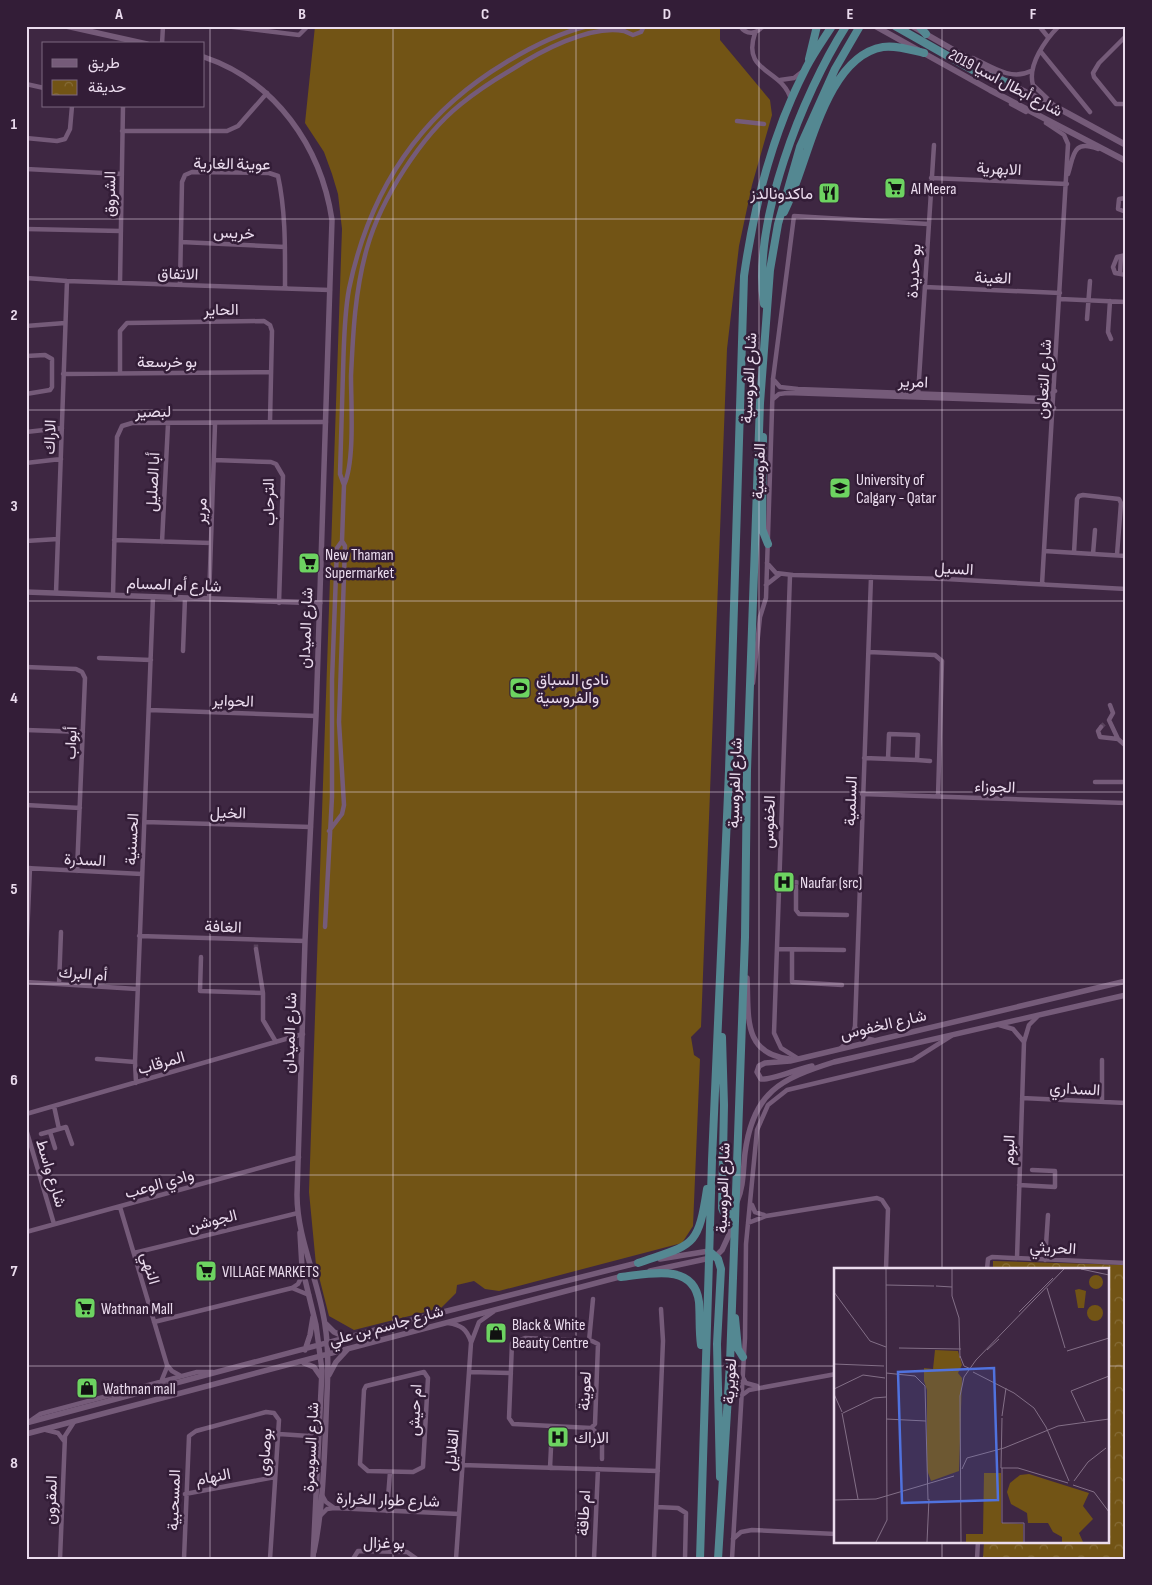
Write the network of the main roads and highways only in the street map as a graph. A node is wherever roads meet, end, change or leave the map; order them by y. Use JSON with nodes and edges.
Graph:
{"nodes":[{"id":1,"x":817,"y":26,"type":"edge"},
{"id":2,"x":832,"y":26,"type":"edge"},
{"id":3,"x":846,"y":26,"type":"edge"},
{"id":4,"x":860,"y":26,"type":"edge"},
{"id":5,"x":875,"y":26,"type":"edge"},
{"id":6,"x":895,"y":26,"type":"edge"},
{"id":7,"x":912,"y":26,"type":"edge"},
{"id":8,"x":919,"y":26,"type":"edge"},
{"id":9,"x":926,"y":34,"type":"junction"},
{"id":10,"x":924,"y":53,"type":"junction"},
{"id":11,"x":806,"y":68,"type":"junction"},
{"id":12,"x":1006,"y":82,"type":"junction"},
{"id":13,"x":1126,"y":145,"type":"edge"},
{"id":14,"x":1126,"y":161,"type":"edge"},
{"id":15,"x":778,"y":224,"type":"junction"},
{"id":16,"x":766,"y":318,"type":"junction"},
{"id":17,"x":760,"y":403,"type":"junction"},
{"id":18,"x":768,"y":544,"type":"road end"},
{"id":19,"x":719,"y":1013,"type":"junction"},
{"id":20,"x":712,"y":1160,"type":"junction"},
{"id":21,"x":735,"y":1218,"type":"junction"},
{"id":22,"x":711,"y":1255,"type":"junction"},
{"id":23,"x":638,"y":1263,"type":"road end"},
{"id":24,"x":621,"y":1276,"type":"road end"},
{"id":25,"x":732,"y":1290,"type":"junction"},
{"id":26,"x":743,"y":1357,"type":"road end"},
{"id":27,"x":704,"y":1374,"type":"junction"},
{"id":28,"x":722,"y":1497,"type":"junction"},
{"id":29,"x":700,"y":1559,"type":"edge"},
{"id":30,"x":718,"y":1559,"type":"edge"}],
"edges":[{"from":1,"to":11,"type":"highway"},
{"from":2,"to":11,"type":"highway","name":"شارع الفروسية"},
{"from":3,"to":16,"type":"highway"},
{"from":4,"to":15,"type":"highway","name":"شارع الفروسية"},
{"from":5,"to":10,"type":"main road","name":"شارع أبطال اسيا 2019"},
{"from":6,"to":12,"type":"highway"},
{"from":7,"to":9,"type":"main road","name":"شارع أبطال اسيا 2019"},
{"from":8,"to":9,"type":"highway"},
{"from":9,"to":12,"type":"main road","name":"شارع أبطال اسيا 2019"},
{"from":10,"to":14,"type":"main road","name":"شارع أبطال اسيا 2019"},
{"from":10,"to":15,"type":"highway"},
{"from":11,"to":19,"type":"highway","name":"شارع الفروسية"},
{"from":12,"to":13,"type":"main road","name":"شارع أبطال اسيا 2019"},
{"from":15,"to":16,"type":"highway","name":"شارع الفروسية"},
{"from":16,"to":17,"type":"highway","name":"شارع الفروسية"},
{"from":17,"to":18,"type":"highway"},
{"from":17,"to":21,"type":"highway","name":"شارع الفروسية"},
{"from":19,"to":20,"type":"highway","name":"شارع الفروسية"},
{"from":19,"to":21,"type":"highway"},
{"from":20,"to":22,"type":"highway","name":"شارع الفروسية"},
{"from":20,"to":23,"type":"highway"},
{"from":21,"to":25,"type":"highway","name":"شارع الفروسية"},
{"from":22,"to":27,"type":"highway","name":"شارع الفروسية"},
{"from":22,"to":28,"type":"highway"},
{"from":24,"to":27,"type":"highway"},
{"from":25,"to":26,"type":"highway"},
{"from":25,"to":28,"type":"highway","name":"شارع الفروسية"},
{"from":27,"to":29,"type":"highway","name":"شارع الفروسية"},
{"from":28,"to":30,"type":"highway","name":"شارع الفروسية"}]}
